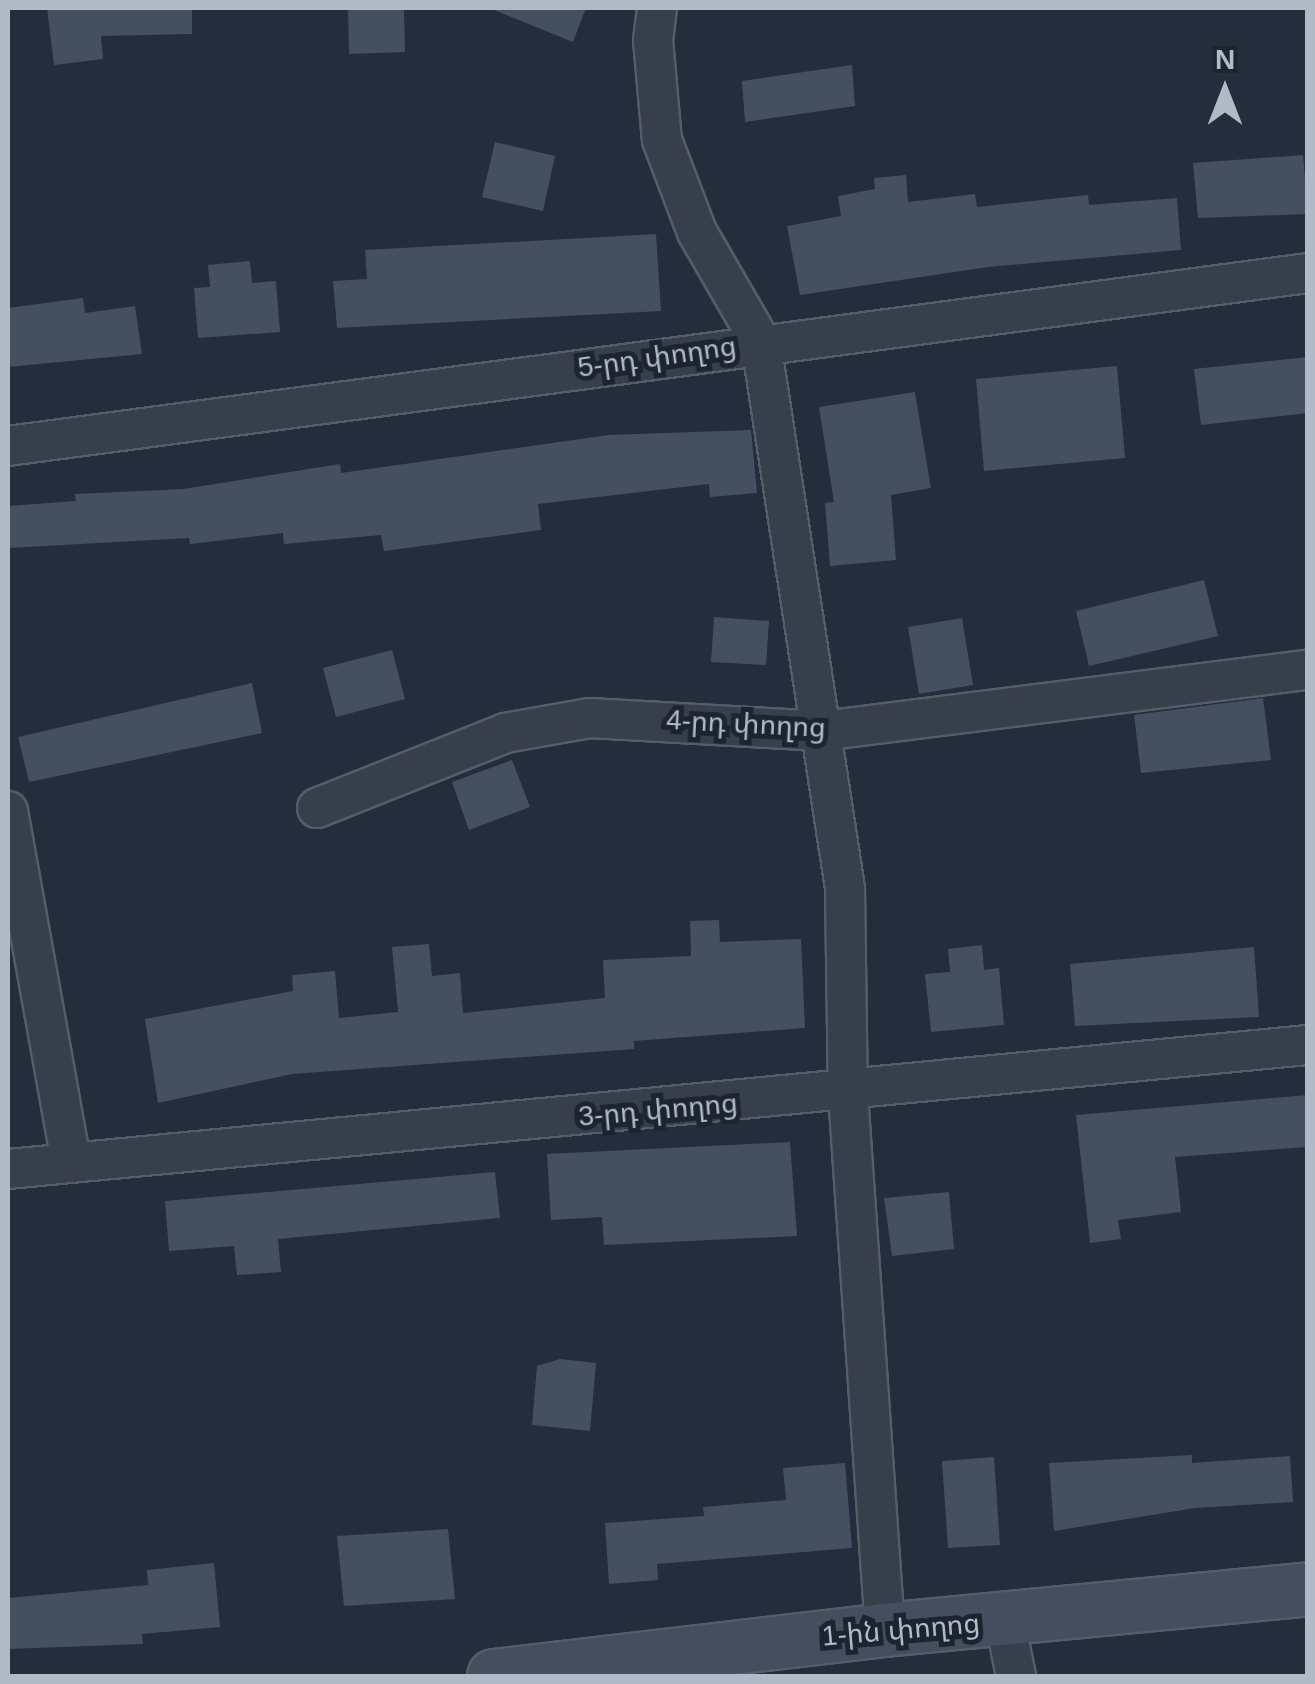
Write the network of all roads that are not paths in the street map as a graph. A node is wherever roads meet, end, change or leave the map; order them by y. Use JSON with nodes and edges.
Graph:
{"nodes":[{"id":1,"x":656,"y":8,"type":"edge"},
{"id":2,"x":1308,"y":273,"type":"edge"},
{"id":3,"x":762,"y":343,"type":"junction"},
{"id":4,"x":8,"y":446,"type":"edge"},
{"id":5,"x":1308,"y":670,"type":"edge"},
{"id":6,"x":822,"y":731,"type":"junction"},
{"id":7,"x":316,"y":808,"type":"dead end"},
{"id":8,"x":8,"y":811,"type":"edge"},
{"id":9,"x":1308,"y":1045,"type":"edge"},
{"id":10,"x":848,"y":1094,"type":"junction"},
{"id":11,"x":71,"y":1162,"type":"junction"},
{"id":12,"x":8,"y":1169,"type":"edge"},
{"id":13,"x":1308,"y":1589,"type":"edge"},
{"id":14,"x":1005,"y":1621,"type":"junction"},
{"id":15,"x":884,"y":1630,"type":"junction"},
{"id":16,"x":494,"y":1676,"type":"edge"},
{"id":17,"x":1016,"y":1676,"type":"edge"}],
"edges":[{"from":1,"to":3,"type":"street"},
{"from":2,"to":3,"type":"street","name":"5-րդ փողոց"},
{"from":3,"to":4,"type":"street","name":"5-րդ փողոց"},
{"from":3,"to":6,"type":"street"},
{"from":5,"to":6,"type":"street","name":"4-րդ փողոց"},
{"from":6,"to":7,"type":"street","name":"4-րդ փողոց"},
{"from":6,"to":10,"type":"street"},
{"from":8,"to":11,"type":"street"},
{"from":9,"to":10,"type":"street","name":"3-րդ փողոց"},
{"from":10,"to":11,"type":"street","name":"3-րդ փողոց"},
{"from":10,"to":15,"type":"street"},
{"from":11,"to":12,"type":"street","name":"3-րդ փողոց"},
{"from":13,"to":14,"type":"main road","name":"1-ին փողոց"},
{"from":14,"to":15,"type":"main road","name":"1-ին փողոց"},
{"from":14,"to":17,"type":"street"},
{"from":15,"to":16,"type":"main road","name":"1-ին փողոց"}]}
